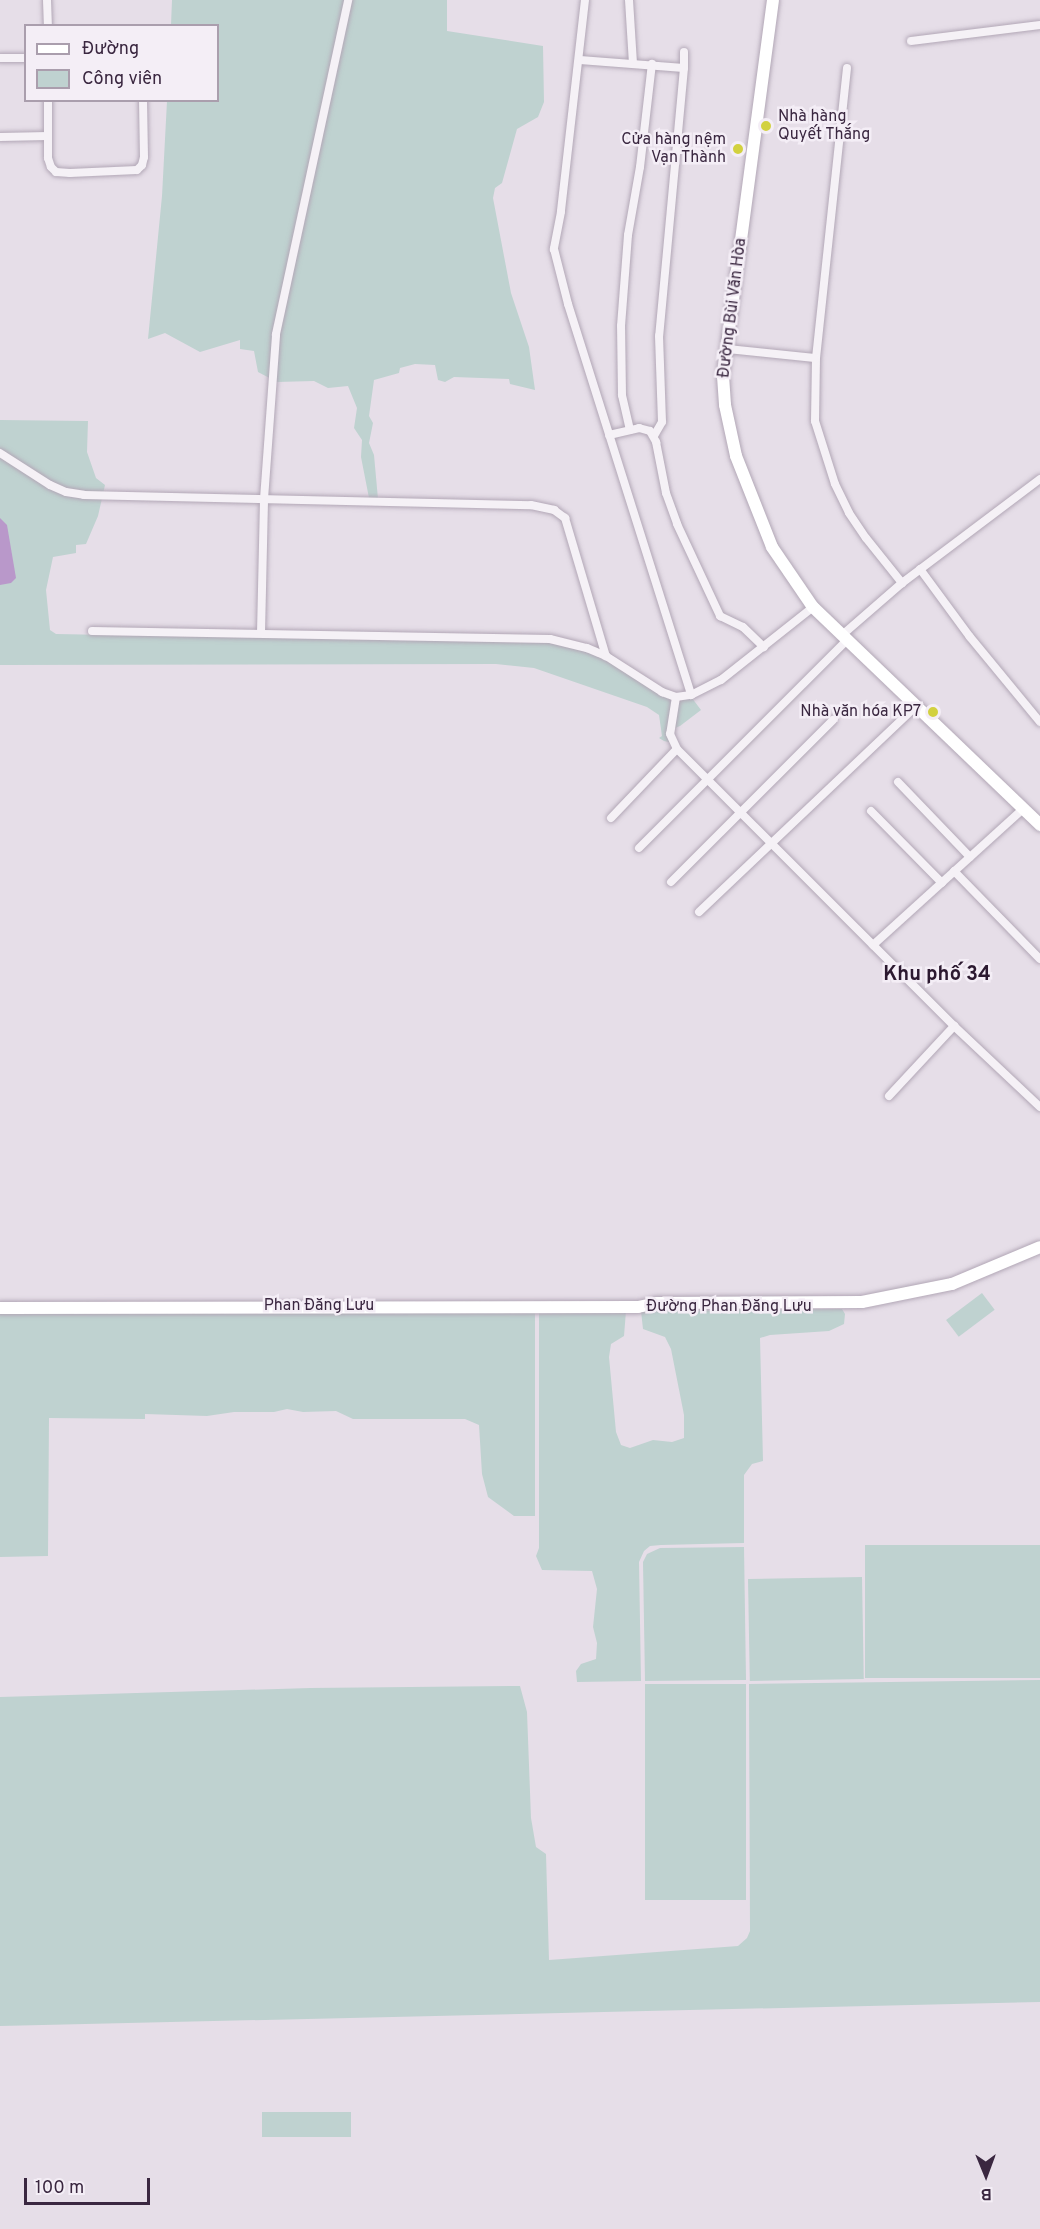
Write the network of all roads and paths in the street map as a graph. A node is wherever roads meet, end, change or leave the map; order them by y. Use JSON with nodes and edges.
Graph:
{"nodes":[{"id":1,"x":47,"y":0,"type":"edge"},
{"id":2,"x":348,"y":0,"type":"edge"},
{"id":3,"x":585,"y":0,"type":"edge"},
{"id":4,"x":629,"y":0,"type":"edge"},
{"id":5,"x":773,"y":0,"type":"edge"},
{"id":6,"x":48,"y":24,"type":"edge"},
{"id":7,"x":1040,"y":25,"type":"edge"},
{"id":8,"x":911,"y":41,"type":"dead end"},
{"id":9,"x":684,"y":52,"type":"dead end"},
{"id":10,"x":0,"y":58,"type":"edge"},
{"id":11,"x":24,"y":58,"type":"edge"},
{"id":12,"x":580,"y":60,"type":"junction"},
{"id":13,"x":633,"y":63,"type":"junction"},
{"id":14,"x":652,"y":64,"type":"junction"},
{"id":15,"x":684,"y":68,"type":"junction"},
{"id":16,"x":847,"y":68,"type":"dead end"},
{"id":17,"x":48,"y":102,"type":"edge"},
{"id":18,"x":144,"y":102,"type":"edge"},
{"id":19,"x":0,"y":136,"type":"edge"},
{"id":20,"x":48,"y":136,"type":"junction"},
{"id":21,"x":727,"y":349,"type":"junction"},
{"id":22,"x":816,"y":358,"type":"junction"},
{"id":23,"x":630,"y":430,"type":"junction"},
{"id":24,"x":609,"y":435,"type":"junction"},
{"id":25,"x":654,"y":436,"type":"junction"},
{"id":26,"x":0,"y":453,"type":"edge"},
{"id":27,"x":1040,"y":479,"type":"edge"},
{"id":28,"x":264,"y":499,"type":"junction"},
{"id":29,"x":920,"y":569,"type":"junction"},
{"id":30,"x":902,"y":583,"type":"junction"},
{"id":31,"x":813,"y":607,"type":"junction"},
{"id":32,"x":92,"y":631,"type":"dead end"},
{"id":33,"x":261,"y":633,"type":"junction"},
{"id":34,"x":844,"y":638,"type":"junction"},
{"id":35,"x":764,"y":647,"type":"junction"},
{"id":36,"x":606,"y":656,"type":"junction"},
{"id":37,"x":691,"y":695,"type":"junction"},
{"id":38,"x":676,"y":698,"type":"junction"},
{"id":39,"x":917,"y":705,"type":"junction"},
{"id":40,"x":833,"y":720,"type":"dead end"},
{"id":41,"x":1040,"y":723,"type":"edge"},
{"id":42,"x":677,"y":749,"type":"junction"},
{"id":43,"x":708,"y":777,"type":"junction"},
{"id":44,"x":898,"y":782,"type":"dead end"},
{"id":45,"x":1024,"y":808,"type":"junction"},
{"id":46,"x":742,"y":811,"type":"junction"},
{"id":47,"x":871,"y":811,"type":"dead end"},
{"id":48,"x":611,"y":818,"type":"dead end"},
{"id":49,"x":1040,"y":825,"type":"edge"},
{"id":50,"x":773,"y":842,"type":"junction"},
{"id":51,"x":639,"y":848,"type":"dead end"},
{"id":52,"x":970,"y":857,"type":"junction"},
{"id":53,"x":954,"y":871,"type":"junction"},
{"id":54,"x":671,"y":882,"type":"dead end"},
{"id":55,"x":942,"y":882,"type":"junction"},
{"id":56,"x":699,"y":912,"type":"dead end"},
{"id":57,"x":873,"y":945,"type":"junction"},
{"id":58,"x":1040,"y":959,"type":"edge"},
{"id":59,"x":954,"y":1026,"type":"junction"},
{"id":60,"x":889,"y":1096,"type":"dead end"},
{"id":61,"x":1040,"y":1107,"type":"edge"},
{"id":62,"x":1040,"y":1248,"type":"edge"},
{"id":63,"x":1040,"y":1256,"type":"edge"},
{"id":64,"x":1021,"y":1261,"type":"junction"},
{"id":65,"x":638,"y":1307,"type":"joint"},
{"id":66,"x":0,"y":1308,"type":"edge"}],
"edges":[{"from":1,"to":6,"type":"street"},
{"from":2,"to":28,"type":"street"},
{"from":3,"to":12,"type":"street"},
{"from":4,"to":13,"type":"street"},
{"from":5,"to":21,"type":"street","name":"Đường Bùi Văn Hòa"},
{"from":7,"to":8,"type":"street"},
{"from":9,"to":15,"type":"street"},
{"from":10,"to":11,"type":"street"},
{"from":12,"to":13,"type":"street"},
{"from":12,"to":24,"type":"street"},
{"from":13,"to":14,"type":"street"},
{"from":14,"to":15,"type":"street"},
{"from":14,"to":23,"type":"street"},
{"from":15,"to":25,"type":"street"},
{"from":16,"to":22,"type":"street"},
{"from":17,"to":20,"type":"street"},
{"from":18,"to":20,"type":"street"},
{"from":19,"to":20,"type":"street"},
{"from":21,"to":22,"type":"street"},
{"from":21,"to":31,"type":"street","name":"Đường Bùi Văn Hòa"},
{"from":22,"to":30,"type":"street"},
{"from":23,"to":24,"type":"street"},
{"from":23,"to":25,"type":"street"},
{"from":24,"to":37,"type":"street"},
{"from":25,"to":35,"type":"street"},
{"from":26,"to":28,"type":"street"},
{"from":27,"to":29,"type":"street"},
{"from":28,"to":33,"type":"street"},
{"from":28,"to":36,"type":"street"},
{"from":29,"to":30,"type":"street"},
{"from":29,"to":41,"type":"street"},
{"from":30,"to":34,"type":"street"},
{"from":31,"to":34,"type":"street","name":"Đường Bùi Văn Hòa"},
{"from":31,"to":35,"type":"street"},
{"from":32,"to":33,"type":"street"},
{"from":33,"to":36,"type":"street"},
{"from":34,"to":39,"type":"street","name":"Đường Bùi Văn Hòa"},
{"from":34,"to":43,"type":"street"},
{"from":35,"to":37,"type":"street"},
{"from":36,"to":38,"type":"street"},
{"from":37,"to":38,"type":"street"},
{"from":38,"to":42,"type":"street"},
{"from":39,"to":45,"type":"street","name":"Đường Bùi Văn Hòa"},
{"from":39,"to":50,"type":"street"},
{"from":40,"to":46,"type":"street"},
{"from":42,"to":43,"type":"street"},
{"from":42,"to":48,"type":"street"},
{"from":43,"to":46,"type":"street"},
{"from":43,"to":51,"type":"street"},
{"from":44,"to":52,"type":"street"},
{"from":45,"to":49,"type":"street","name":"Đường Bùi Văn Hòa"},
{"from":45,"to":52,"type":"street"},
{"from":46,"to":50,"type":"street"},
{"from":46,"to":54,"type":"street"},
{"from":47,"to":55,"type":"street"},
{"from":50,"to":56,"type":"street"},
{"from":50,"to":57,"type":"street"},
{"from":52,"to":53,"type":"street"},
{"from":53,"to":55,"type":"street"},
{"from":53,"to":58,"type":"street"},
{"from":55,"to":57,"type":"street"},
{"from":57,"to":59,"type":"street"},
{"from":59,"to":60,"type":"street"},
{"from":59,"to":61,"type":"street"},
{"from":62,"to":64,"type":"street","name":"Đường Phan Đăng Lưu"},
{"from":63,"to":64,"type":"street","name":"Đường Phan Đăng Lưu"},
{"from":64,"to":65,"type":"street","name":"Đường Phan Đăng Lưu"},
{"from":65,"to":66,"type":"street","name":"Phan Đăng Lưu"}]}
